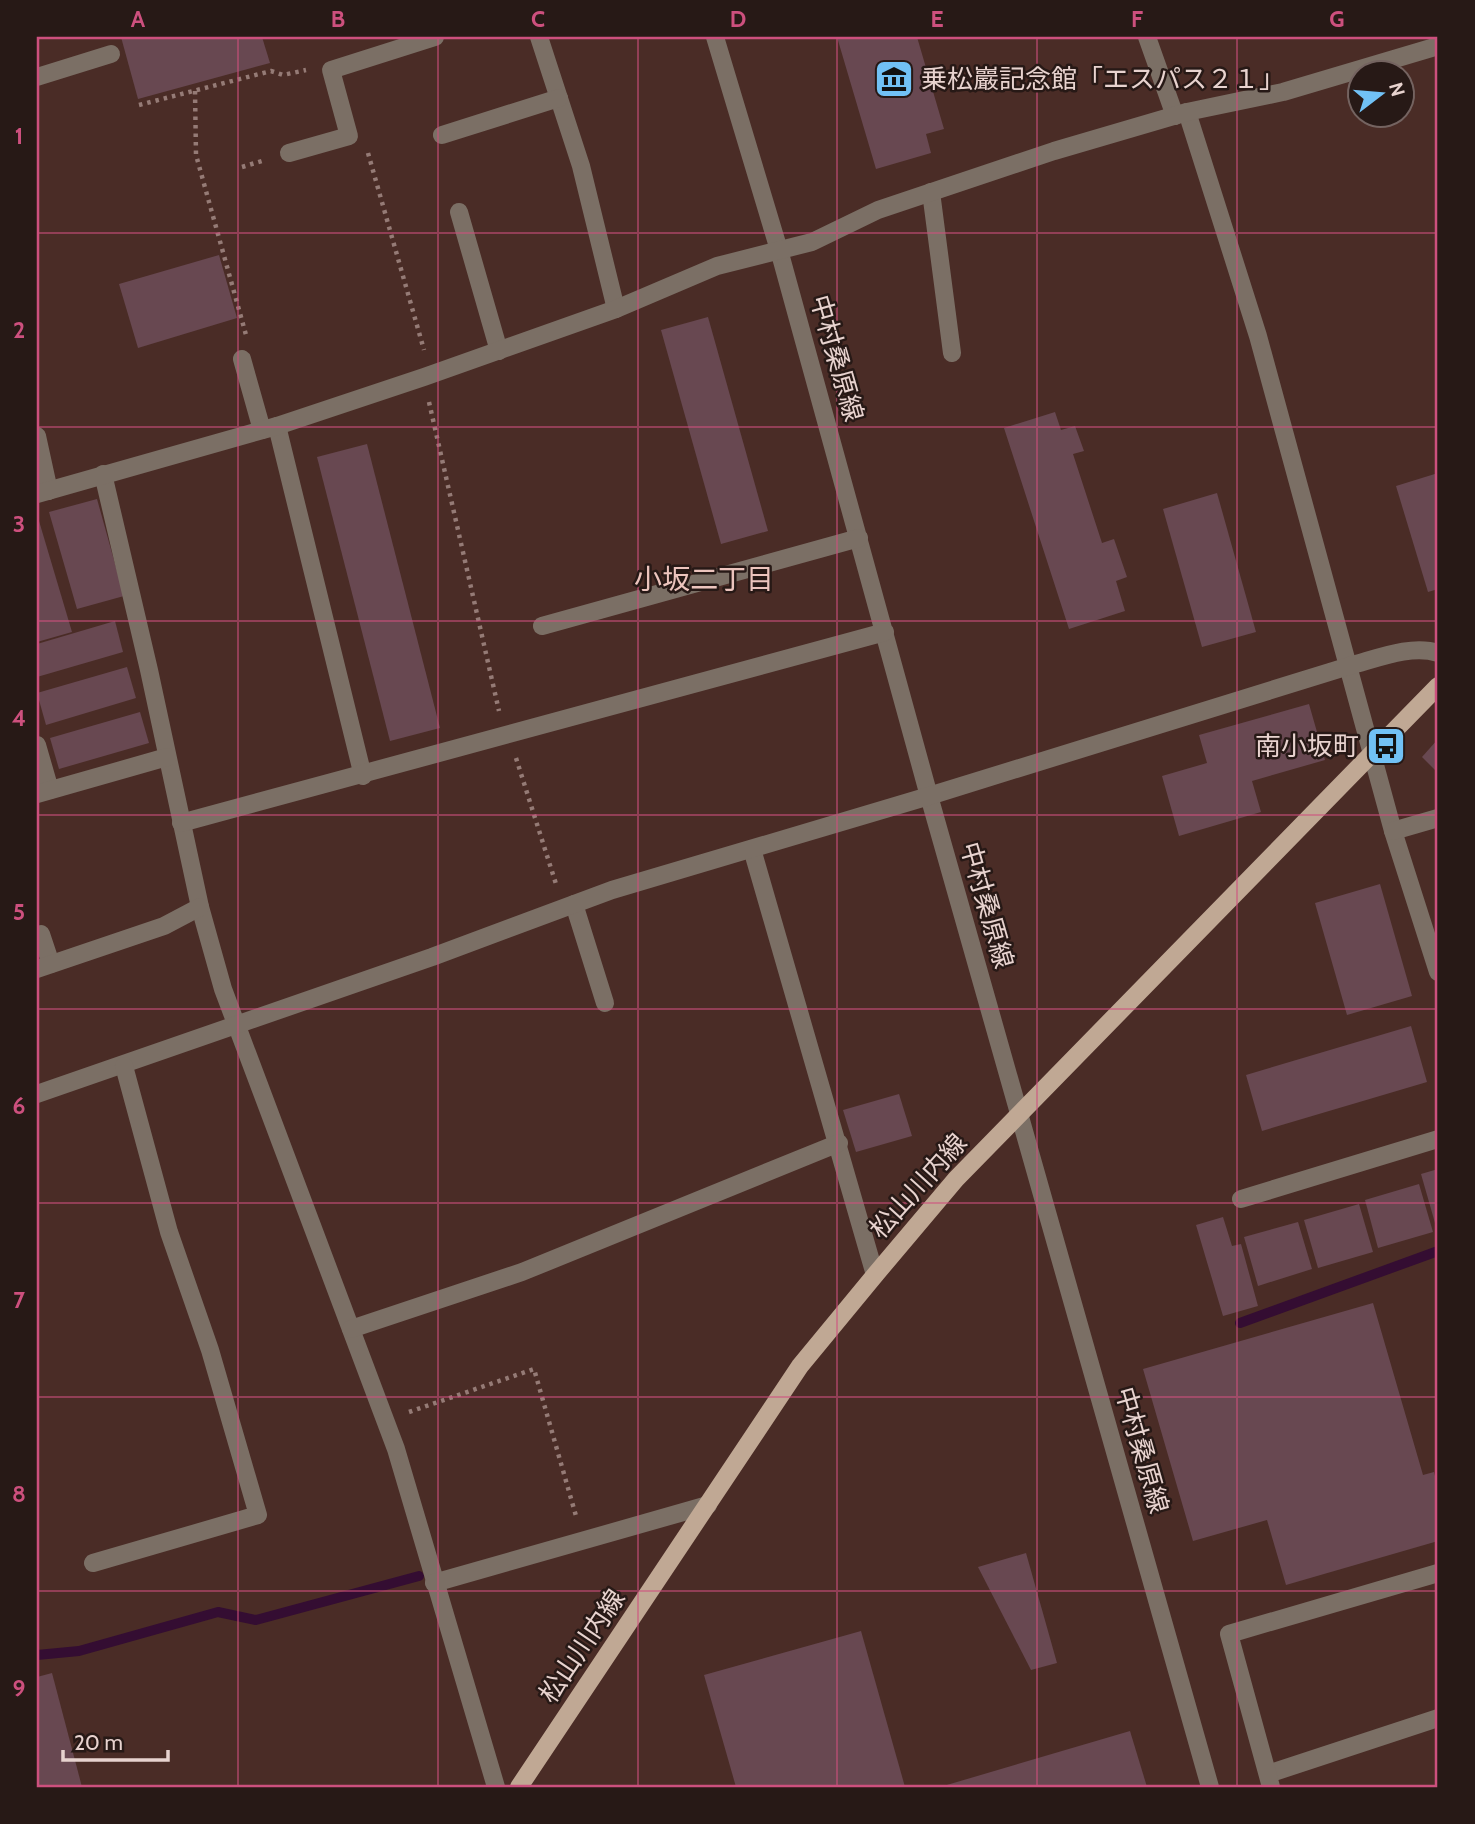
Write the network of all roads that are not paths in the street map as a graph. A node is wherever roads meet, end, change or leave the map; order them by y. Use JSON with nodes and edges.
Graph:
{"nodes":[{"id":1,"x":435,"y":37,"type":"edge"},
{"id":2,"x":539,"y":37,"type":"edge"},
{"id":3,"x":715,"y":37,"type":"edge"},
{"id":4,"x":1147,"y":37,"type":"edge"},
{"id":5,"x":1438,"y":46,"type":"edge"},
{"id":6,"x":111,"y":54,"type":"dead end"},
{"id":7,"x":37,"y":76,"type":"edge"},
{"id":8,"x":559,"y":98,"type":"junction"},
{"id":9,"x":1181,"y":114,"type":"junction"},
{"id":10,"x":442,"y":135,"type":"dead end"},
{"id":11,"x":289,"y":153,"type":"dead end"},
{"id":12,"x":931,"y":192,"type":"junction"},
{"id":13,"x":459,"y":212,"type":"dead end"},
{"id":14,"x":779,"y":250,"type":"junction"},
{"id":15,"x":616,"y":309,"type":"junction"},
{"id":16,"x":499,"y":351,"type":"junction"},
{"id":17,"x":953,"y":353,"type":"dead end"},
{"id":18,"x":242,"y":359,"type":"road end"},
{"id":19,"x":270,"y":428,"type":"junction"},
{"id":20,"x":37,"y":436,"type":"edge"},
{"id":21,"x":103,"y":474,"type":"junction"},
{"id":22,"x":43,"y":492,"type":"edge"},
{"id":23,"x":859,"y":538,"type":"junction"},
{"id":24,"x":542,"y":626,"type":"dead end"},
{"id":25,"x":886,"y":632,"type":"junction"},
{"id":26,"x":1438,"y":653,"type":"edge"},
{"id":27,"x":1349,"y":666,"type":"junction"},
{"id":28,"x":1438,"y":686,"type":"edge"},
{"id":29,"x":37,"y":745,"type":"edge"},
{"id":30,"x":1373,"y":753,"type":"junction"},
{"id":31,"x":167,"y":757,"type":"junction"},
{"id":32,"x":363,"y":776,"type":"junction"},
{"id":33,"x":43,"y":792,"type":"edge"},
{"id":34,"x":929,"y":796,"type":"junction"},
{"id":35,"x":1438,"y":818,"type":"edge"},
{"id":36,"x":181,"y":824,"type":"junction"},
{"id":37,"x":1393,"y":831,"type":"junction"},
{"id":38,"x":752,"y":849,"type":"junction"},
{"id":39,"x":569,"y":906,"type":"junction"},
{"id":40,"x":200,"y":907,"type":"junction"},
{"id":41,"x":41,"y":934,"type":"dead end"},
{"id":42,"x":44,"y":967,"type":"edge"},
{"id":43,"x":1438,"y":972,"type":"edge"},
{"id":44,"x":605,"y":1003,"type":"dead end"},
{"id":45,"x":235,"y":1025,"type":"junction"},
{"id":46,"x":124,"y":1066,"type":"junction"},
{"id":47,"x":37,"y":1094,"type":"edge"},
{"id":48,"x":1020,"y":1114,"type":"junction"},
{"id":49,"x":1438,"y":1139,"type":"edge"},
{"id":50,"x":839,"y":1143,"type":"junction"},
{"id":51,"x":1241,"y":1199,"type":"dead end"},
{"id":52,"x":875,"y":1275,"type":"junction"},
{"id":53,"x":351,"y":1329,"type":"junction"},
{"id":54,"x":708,"y":1504,"type":"junction"},
{"id":55,"x":93,"y":1563,"type":"dead end"},
{"id":56,"x":1438,"y":1573,"type":"edge"},
{"id":57,"x":434,"y":1583,"type":"junction"},
{"id":58,"x":1438,"y":1718,"type":"edge"},
{"id":59,"x":1269,"y":1780,"type":"edge"},
{"id":60,"x":496,"y":1787,"type":"edge"},
{"id":61,"x":519,"y":1787,"type":"edge"},
{"id":62,"x":1210,"y":1787,"type":"edge"}],
"edges":[{"from":1,"to":11,"type":"street"},
{"from":2,"to":8,"type":"street"},
{"from":3,"to":14,"type":"street","name":"中村桑原線"},
{"from":4,"to":9,"type":"street"},
{"from":5,"to":9,"type":"street"},
{"from":6,"to":7,"type":"street"},
{"from":8,"to":10,"type":"street"},
{"from":8,"to":15,"type":"street"},
{"from":9,"to":12,"type":"street"},
{"from":9,"to":27,"type":"street"},
{"from":12,"to":14,"type":"street"},
{"from":12,"to":17,"type":"street"},
{"from":13,"to":16,"type":"street"},
{"from":14,"to":15,"type":"street"},
{"from":14,"to":23,"type":"street","name":"中村桑原線"},
{"from":15,"to":16,"type":"street"},
{"from":16,"to":19,"type":"street"},
{"from":18,"to":19,"type":"street"},
{"from":19,"to":21,"type":"street"},
{"from":19,"to":32,"type":"street"},
{"from":20,"to":22,"type":"street"},
{"from":21,"to":22,"type":"street"},
{"from":21,"to":31,"type":"street"},
{"from":23,"to":24,"type":"street"},
{"from":23,"to":25,"type":"street","name":"中村桑原線"},
{"from":25,"to":32,"type":"street"},
{"from":25,"to":34,"type":"street","name":"中村桑原線"},
{"from":26,"to":27,"type":"street"},
{"from":27,"to":30,"type":"street"},
{"from":27,"to":34,"type":"street"},
{"from":28,"to":30,"type":"main road","name":"松山川内線"},
{"from":29,"to":33,"type":"street"},
{"from":30,"to":37,"type":"street"},
{"from":30,"to":48,"type":"main road","name":"松山川内線"},
{"from":31,"to":33,"type":"street"},
{"from":31,"to":36,"type":"street"},
{"from":32,"to":36,"type":"street"},
{"from":34,"to":38,"type":"street"},
{"from":34,"to":48,"type":"street","name":"中村桑原線"},
{"from":35,"to":37,"type":"street"},
{"from":36,"to":40,"type":"street"},
{"from":37,"to":43,"type":"street"},
{"from":38,"to":39,"type":"street"},
{"from":38,"to":50,"type":"street"},
{"from":39,"to":44,"type":"street"},
{"from":39,"to":45,"type":"street"},
{"from":40,"to":42,"type":"street"},
{"from":40,"to":45,"type":"street"},
{"from":41,"to":42,"type":"street"},
{"from":45,"to":46,"type":"street"},
{"from":45,"to":53,"type":"street"},
{"from":46,"to":47,"type":"street"},
{"from":46,"to":55,"type":"street"},
{"from":48,"to":52,"type":"main road","name":"松山川内線"},
{"from":48,"to":62,"type":"street","name":"中村桑原線"},
{"from":49,"to":51,"type":"street"},
{"from":50,"to":52,"type":"street"},
{"from":50,"to":53,"type":"street"},
{"from":52,"to":54,"type":"main road","name":"松山川内線"},
{"from":53,"to":57,"type":"street"},
{"from":54,"to":57,"type":"street"},
{"from":54,"to":61,"type":"main road","name":"松山川内線"},
{"from":56,"to":59,"type":"street"},
{"from":57,"to":60,"type":"street"},
{"from":58,"to":59,"type":"street"}]}
